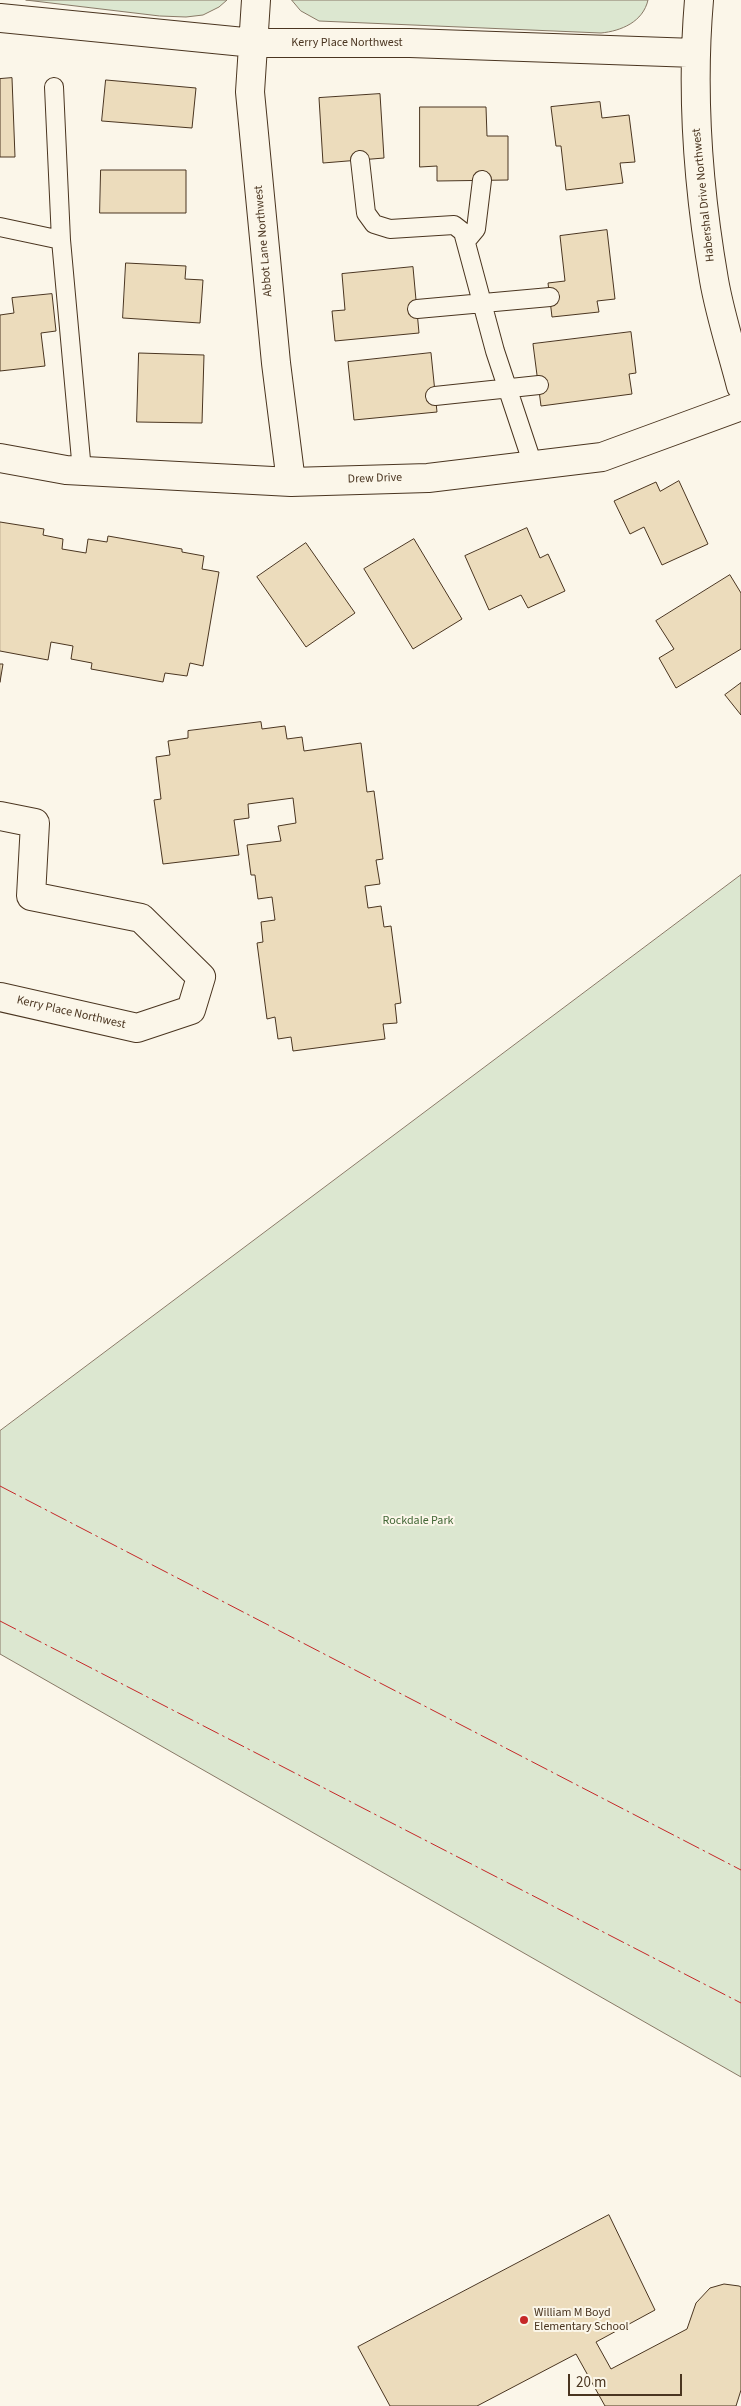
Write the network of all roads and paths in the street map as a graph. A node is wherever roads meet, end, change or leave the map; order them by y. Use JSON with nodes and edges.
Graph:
{"nodes":[{"id":1,"x":256,"y":0,"type":"edge"},
{"id":2,"x":699,"y":0,"type":"edge"},
{"id":3,"x":0,"y":18,"type":"edge"},
{"id":4,"x":254,"y":43,"type":"junction"},
{"id":5,"x":694,"y":53,"type":"junction"},
{"id":6,"x":54,"y":87,"type":"dead end"},
{"id":7,"x":360,"y":160,"type":"dead end"},
{"id":8,"x":482,"y":180,"type":"dead end"},
{"id":9,"x":0,"y":227,"type":"edge"},
{"id":10,"x":61,"y":240,"type":"junction"},
{"id":11,"x":466,"y":241,"type":"junction"},
{"id":12,"x":550,"y":297,"type":"dead end"},
{"id":13,"x":483,"y":303,"type":"junction"},
{"id":14,"x":417,"y":309,"type":"dead end"},
{"id":15,"x":539,"y":385,"type":"dead end"},
{"id":16,"x":741,"y":386,"type":"edge"},
{"id":17,"x":508,"y":388,"type":"junction"},
{"id":18,"x":435,"y":396,"type":"dead end"},
{"id":19,"x":741,"y":406,"type":"edge"},
{"id":20,"x":0,"y":458,"type":"edge"},
{"id":21,"x":533,"y":465,"type":"junction"},
{"id":22,"x":82,"y":471,"type":"junction"},
{"id":23,"x":291,"y":482,"type":"junction"},
{"id":24,"x":0,"y":816,"type":"edge"},
{"id":25,"x":0,"y":997,"type":"edge"}],
"edges":[{"from":1,"to":4,"type":"street","name":"Abbot Lane Northwest"},
{"from":2,"to":5,"type":"street","name":"Habershal Drive Northwest"},
{"from":3,"to":4,"type":"street","name":"Kerry Place Northwest"},
{"from":4,"to":5,"type":"street","name":"Kerry Place Northwest"},
{"from":4,"to":23,"type":"street","name":"Abbot Lane Northwest"},
{"from":5,"to":16,"type":"street","name":"Habershal Drive Northwest"},
{"from":6,"to":10,"type":"lane"},
{"from":7,"to":11,"type":"lane"},
{"from":8,"to":11,"type":"lane"},
{"from":9,"to":10,"type":"lane"},
{"from":10,"to":22,"type":"lane"},
{"from":11,"to":13,"type":"lane"},
{"from":12,"to":13,"type":"lane"},
{"from":13,"to":14,"type":"lane"},
{"from":13,"to":17,"type":"lane"},
{"from":15,"to":17,"type":"lane"},
{"from":17,"to":18,"type":"lane"},
{"from":17,"to":21,"type":"lane"},
{"from":19,"to":21,"type":"street","name":"Drew Drive"},
{"from":20,"to":22,"type":"street","name":"Drew Drive"},
{"from":21,"to":23,"type":"street","name":"Drew Drive"},
{"from":22,"to":23,"type":"street","name":"Drew Drive"},
{"from":24,"to":25,"type":"street","name":"Kerry Place Northwest"}]}
